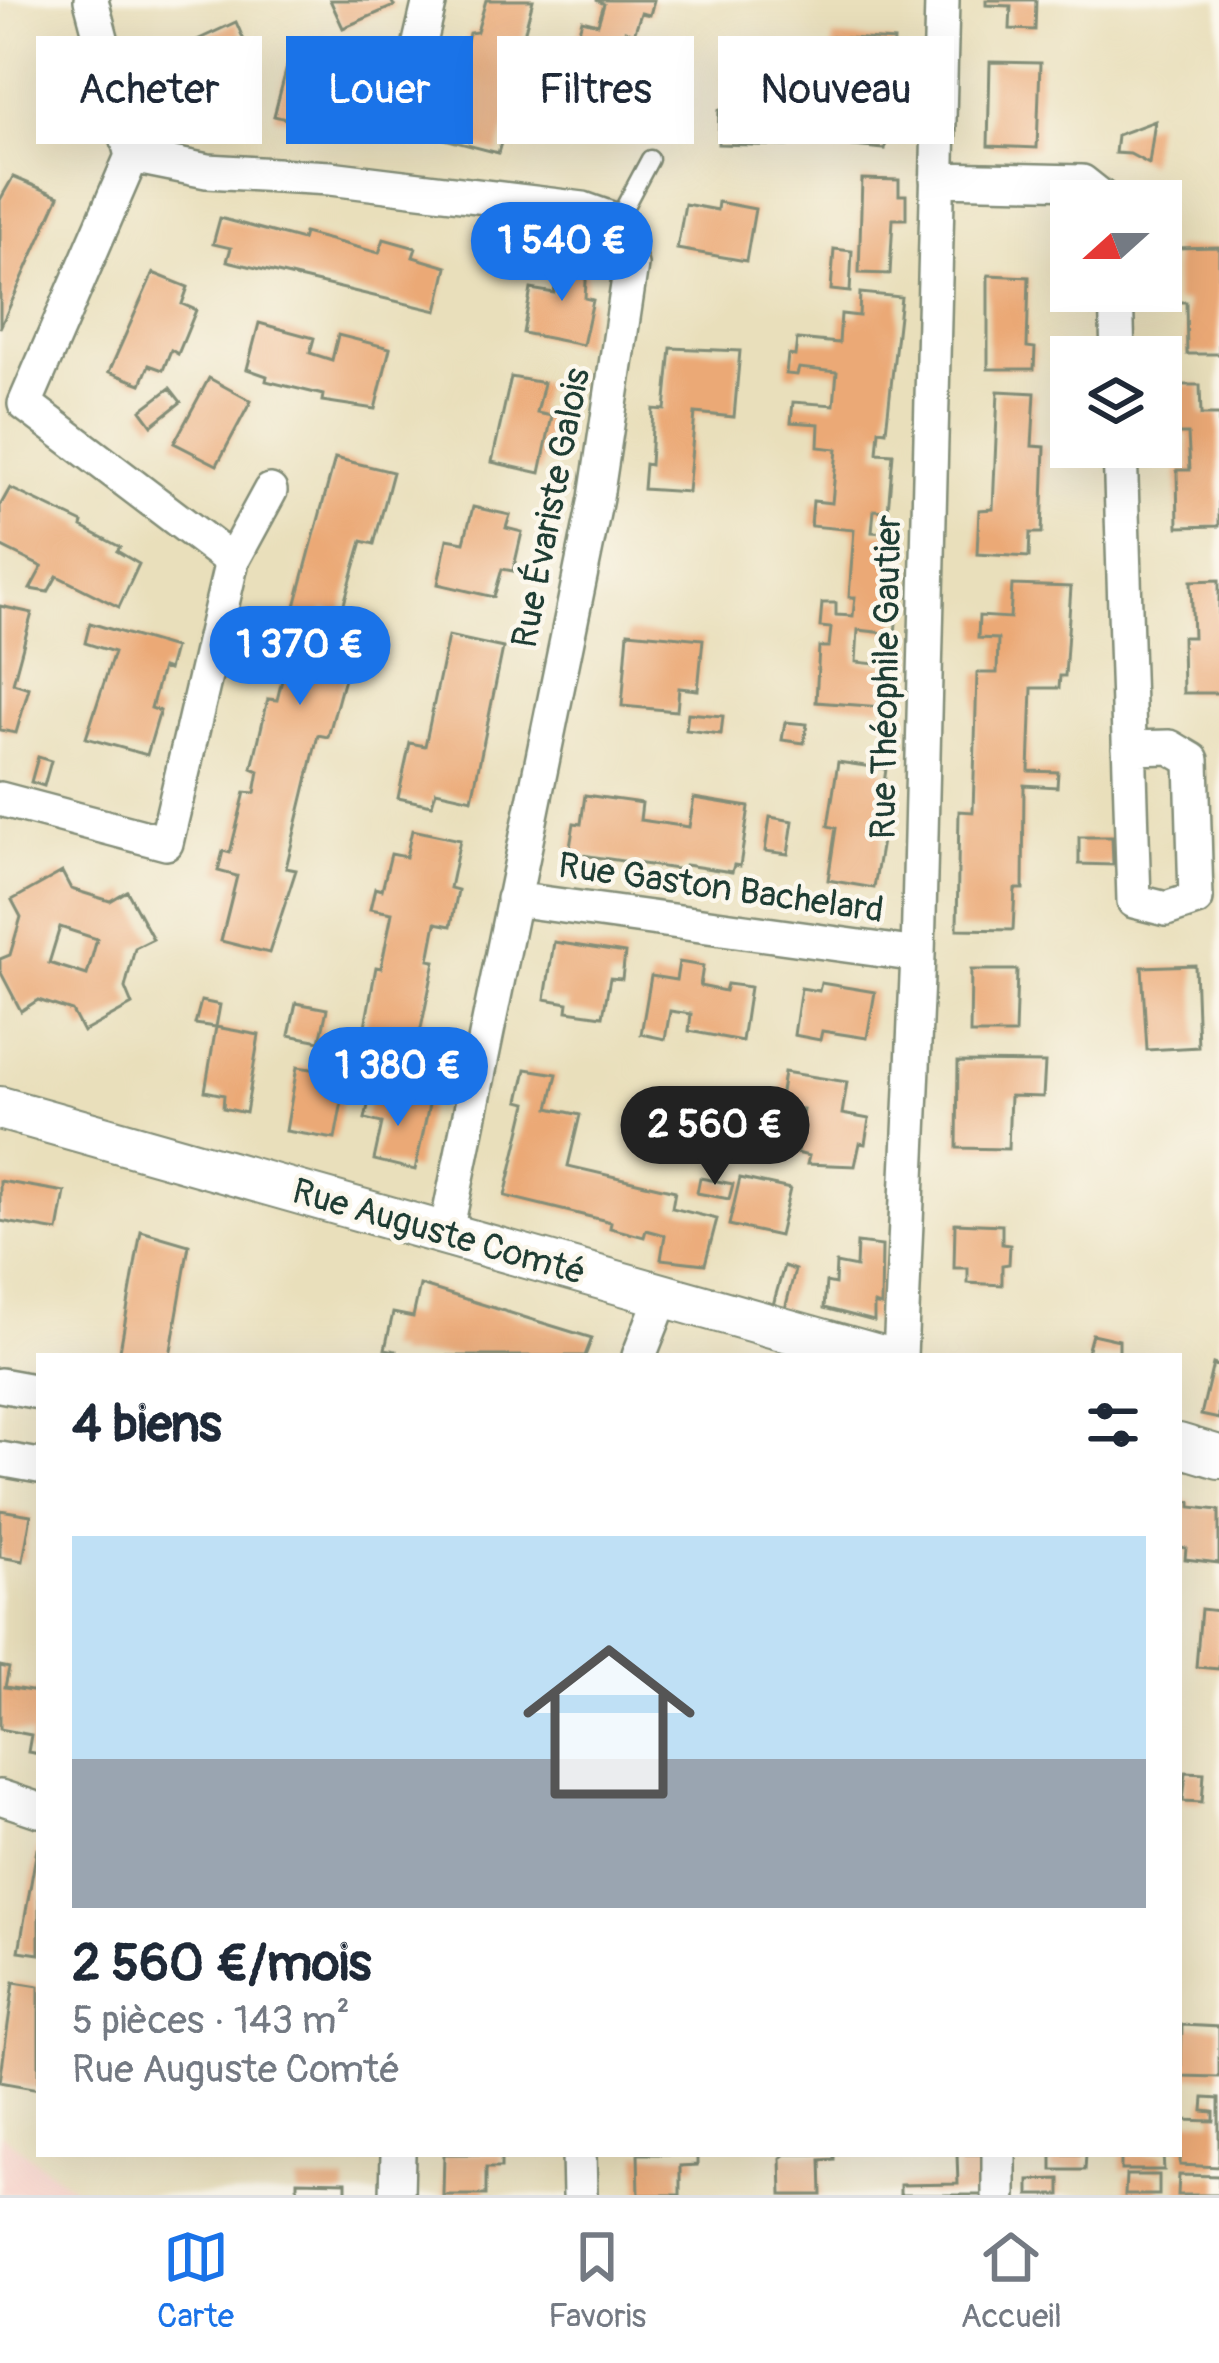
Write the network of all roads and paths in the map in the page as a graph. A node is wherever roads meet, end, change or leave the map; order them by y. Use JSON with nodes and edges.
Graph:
{"nodes":[{"id":1,"x":91,"y":0,"type":"edge"},
{"id":2,"x":430,"y":0,"type":"edge"},
{"id":3,"x":942,"y":0,"type":"edge"},
{"id":4,"x":422,"y":36,"type":"edge"},
{"id":5,"x":132,"y":156,"type":"junction"},
{"id":6,"x":650,"y":160,"type":"dead end"},
{"id":7,"x":937,"y":178,"type":"junction"},
{"id":8,"x":1050,"y":181,"type":"edge"},
{"id":9,"x":617,"y":221,"type":"junction"},
{"id":10,"x":1121,"y":468,"type":"edge"},
{"id":11,"x":270,"y":491,"type":"dead end"},
{"id":12,"x":232,"y":561,"type":"junction"},
{"id":13,"x":1129,"y":748,"type":"junction"},
{"id":14,"x":0,"y":799,"type":"edge"},
{"id":15,"x":513,"y":899,"type":"junction"},
{"id":16,"x":918,"y":955,"type":"junction"},
{"id":17,"x":0,"y":1108,"type":"edge"},
{"id":18,"x":446,"y":1237,"type":"junction"},
{"id":19,"x":663,"y":1294,"type":"junction"},
{"id":20,"x":641,"y":1353,"type":"edge"},
{"id":21,"x":868,"y":1353,"type":"edge"},
{"id":22,"x":900,"y":1353,"type":"edge"},
{"id":23,"x":0,"y":1385,"type":"edge"},
{"id":24,"x":36,"y":1391,"type":"edge"},
{"id":25,"x":1182,"y":1446,"type":"edge"},
{"id":26,"x":1219,"y":1457,"type":"edge"},
{"id":27,"x":0,"y":1459,"type":"edge"},
{"id":28,"x":36,"y":1465,"type":"edge"},
{"id":29,"x":0,"y":1797,"type":"edge"},
{"id":30,"x":36,"y":1809,"type":"edge"},
{"id":31,"x":398,"y":2157,"type":"edge"},
{"id":32,"x":579,"y":2157,"type":"edge"},
{"id":33,"x":999,"y":2157,"type":"edge"},
{"id":34,"x":397,"y":2195,"type":"edge"},
{"id":35,"x":580,"y":2195,"type":"edge"},
{"id":36,"x":999,"y":2195,"type":"edge"}],
"edges":[{"from":1,"to":5,"type":"street"},
{"from":2,"to":4,"type":"street"},
{"from":3,"to":7,"type":"street","name":"Rue Théophile Gautier"},
{"from":5,"to":9,"type":"street"},
{"from":5,"to":12,"type":"street"},
{"from":6,"to":9,"type":"lane"},
{"from":7,"to":8,"type":"street"},
{"from":7,"to":16,"type":"street","name":"Rue Théophile Gautier"},
{"from":9,"to":15,"type":"street","name":"Rue Évariste Galois"},
{"from":10,"to":13,"type":"street"},
{"from":11,"to":12,"type":"street"},
{"from":12,"to":14,"type":"street"},
{"from":13,"to":13,"type":"street"},
{"from":15,"to":16,"type":"street","name":"Rue Gaston Bachelard"},
{"from":15,"to":18,"type":"street","name":"Rue Évariste Galois"},
{"from":16,"to":22,"type":"street","name":"Rue Théophile Gautier"},
{"from":17,"to":18,"type":"street","name":"Rue Auguste Comté"},
{"from":18,"to":19,"type":"street","name":"Rue Auguste Comté"},
{"from":19,"to":20,"type":"street"},
{"from":19,"to":21,"type":"street","name":"Rue Auguste Comté"},
{"from":23,"to":24,"type":"street"},
{"from":25,"to":26,"type":"street"},
{"from":27,"to":28,"type":"street"},
{"from":29,"to":30,"type":"street"},
{"from":31,"to":34,"type":"street"},
{"from":32,"to":35,"type":"street"},
{"from":33,"to":36,"type":"street"}]}
